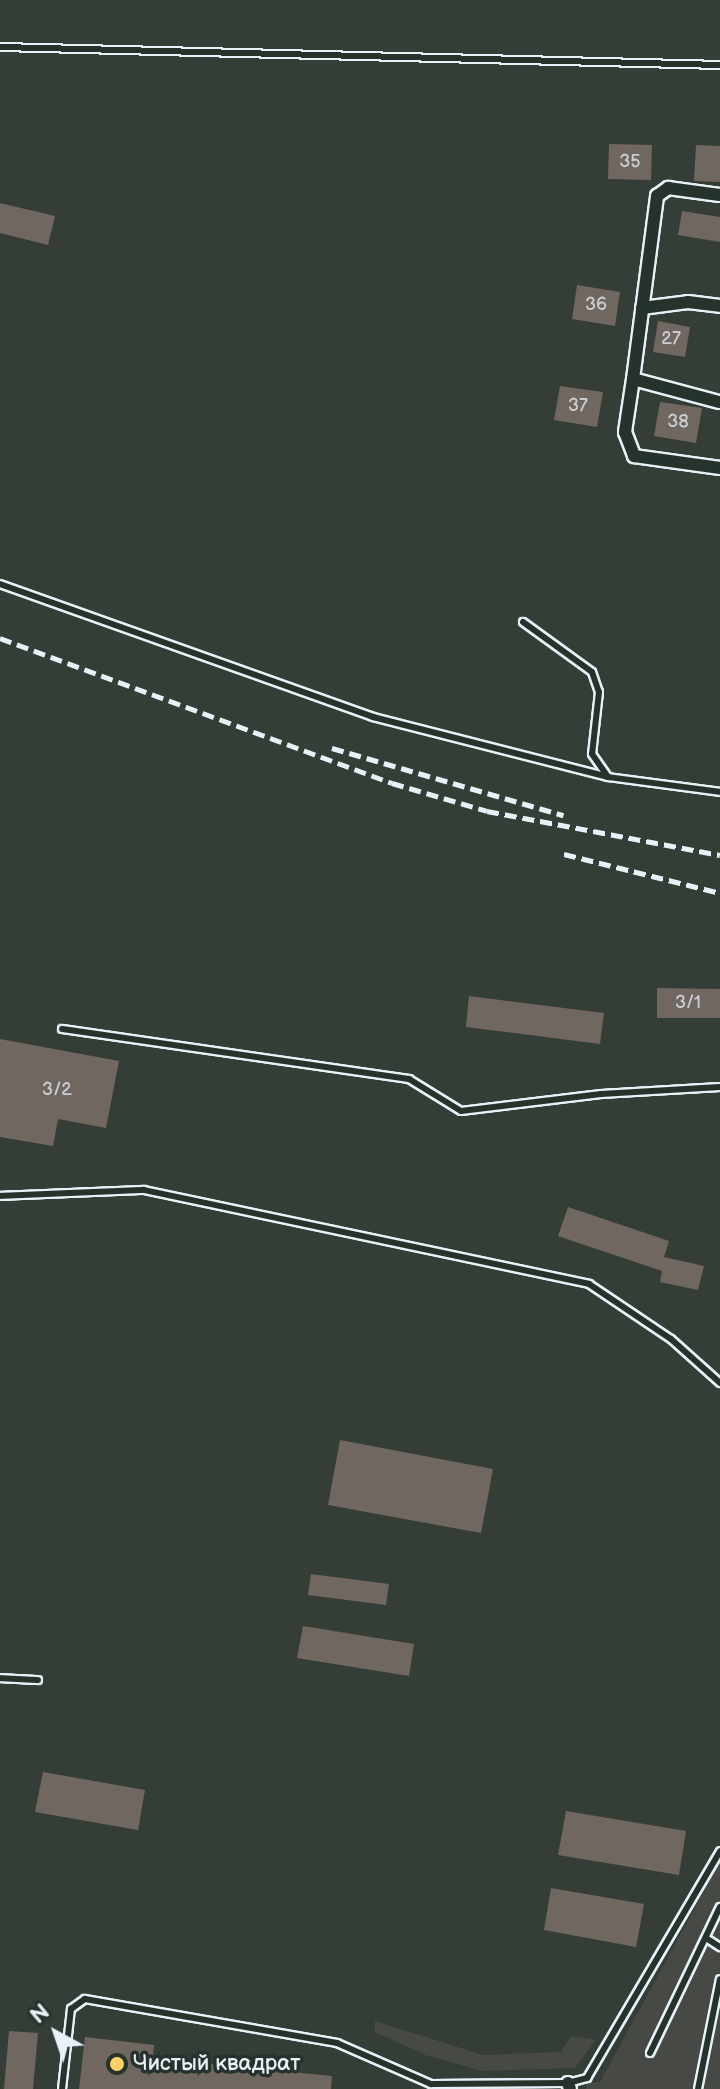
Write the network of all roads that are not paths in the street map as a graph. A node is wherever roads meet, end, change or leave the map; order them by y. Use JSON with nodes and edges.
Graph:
{"nodes":[{"id":1,"x":0,"y":47,"type":"edge"},
{"id":2,"x":720,"y":65,"type":"edge"},
{"id":3,"x":720,"y":195,"type":"edge"},
{"id":4,"x":720,"y":306,"type":"edge"},
{"id":5,"x":642,"y":308,"type":"junction"},
{"id":6,"x":633,"y":379,"type":"junction"},
{"id":7,"x":720,"y":400,"type":"edge"},
{"id":8,"x":720,"y":468,"type":"edge"},
{"id":9,"x":0,"y":584,"type":"edge"},
{"id":10,"x":523,"y":622,"type":"dead end"},
{"id":11,"x":608,"y":777,"type":"junction"},
{"id":12,"x":720,"y":792,"type":"edge"},
{"id":13,"x":62,"y":1029,"type":"dead end"},
{"id":14,"x":720,"y":1087,"type":"edge"},
{"id":15,"x":0,"y":1196,"type":"edge"},
{"id":16,"x":720,"y":1383,"type":"edge"},
{"id":17,"x":0,"y":1678,"type":"edge"},
{"id":18,"x":38,"y":1680,"type":"dead end"},
{"id":19,"x":720,"y":1851,"type":"edge"},
{"id":20,"x":720,"y":1907,"type":"edge"},
{"id":21,"x":706,"y":1938,"type":"junction"},
{"id":22,"x":720,"y":1947,"type":"edge"},
{"id":23,"x":720,"y":1979,"type":"edge"},
{"id":24,"x":650,"y":2053,"type":"dead end"},
{"id":25,"x":431,"y":2086,"type":"edge"},
{"id":26,"x":569,"y":2086,"type":"edge"},
{"id":27,"x":62,"y":2089,"type":"edge"},
{"id":28,"x":698,"y":2089,"type":"edge"}],
"edges":[{"from":1,"to":2,"type":"lane"},
{"from":3,"to":5,"type":"street"},
{"from":4,"to":5,"type":"street"},
{"from":5,"to":6,"type":"street"},
{"from":6,"to":7,"type":"street"},
{"from":6,"to":8,"type":"street"},
{"from":9,"to":11,"type":"lane"},
{"from":10,"to":11,"type":"lane"},
{"from":11,"to":12,"type":"lane"},
{"from":13,"to":14,"type":"lane"},
{"from":15,"to":16,"type":"lane"},
{"from":17,"to":18,"type":"lane"},
{"from":19,"to":26,"type":"lane"},
{"from":20,"to":21,"type":"lane"},
{"from":21,"to":22,"type":"lane"},
{"from":21,"to":24,"type":"lane"},
{"from":23,"to":28,"type":"lane"},
{"from":25,"to":26,"type":"lane"},
{"from":25,"to":27,"type":"lane"}]}
